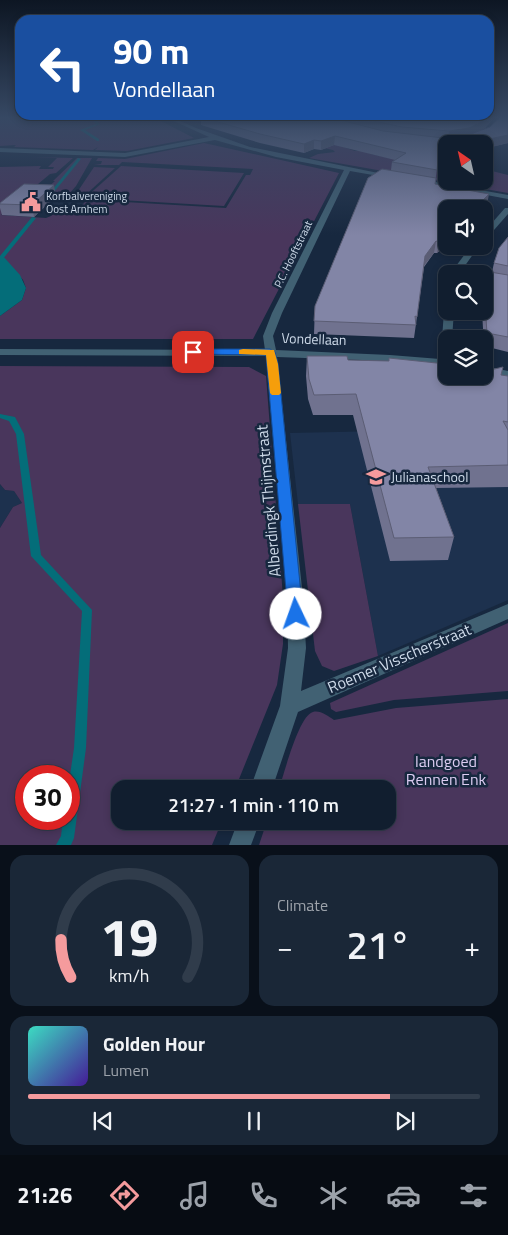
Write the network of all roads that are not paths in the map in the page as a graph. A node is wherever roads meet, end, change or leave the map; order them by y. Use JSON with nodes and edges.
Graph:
{"nodes":[{"id":1,"x":290,"y":156,"type":"edge"},
{"id":2,"x":348,"y":168,"type":"junction"},
{"id":3,"x":395,"y":177,"type":"edge"},
{"id":4,"x":414,"y":180,"type":"edge"},
{"id":5,"x":508,"y":197,"type":"edge"},
{"id":6,"x":508,"y":210,"type":"edge"},
{"id":7,"x":493,"y":226,"type":"edge"},
{"id":8,"x":493,"y":280,"type":"edge"},
{"id":9,"x":508,"y":283,"type":"edge"},
{"id":10,"x":0,"y":352,"type":"edge"},
{"id":11,"x":270,"y":352,"type":"junction"},
{"id":12,"x":438,"y":362,"type":"edge"},
{"id":13,"x":493,"y":371,"type":"edge"},
{"id":14,"x":508,"y":374,"type":"edge"},
{"id":15,"x":508,"y":611,"type":"edge"},
{"id":16,"x":290,"y":706,"type":"junction"},
{"id":17,"x":263,"y":780,"type":"edge"},
{"id":18,"x":246,"y":830,"type":"edge"},
{"id":19,"x":240,"y":845,"type":"edge"}],
"edges":[{"from":1,"to":2,"type":"street"},
{"from":2,"to":3,"type":"street"},
{"from":2,"to":11,"type":"street","name":"P.C. Hooftstraat"},
{"from":4,"to":5,"type":"street"},
{"from":6,"to":7,"type":"street"},
{"from":8,"to":9,"type":"street"},
{"from":10,"to":11,"type":"street","name":"Vondellaan"},
{"from":11,"to":12,"type":"street","name":"Vondellaan"},
{"from":11,"to":16,"type":"street","name":"Alberdingk Thijmstraat"},
{"from":13,"to":14,"type":"street"},
{"from":15,"to":16,"type":"street","name":"Roemer Visscherstraat"},
{"from":16,"to":17,"type":"street","name":"Alberdingk Thijmstraat"},
{"from":18,"to":19,"type":"street"}]}
